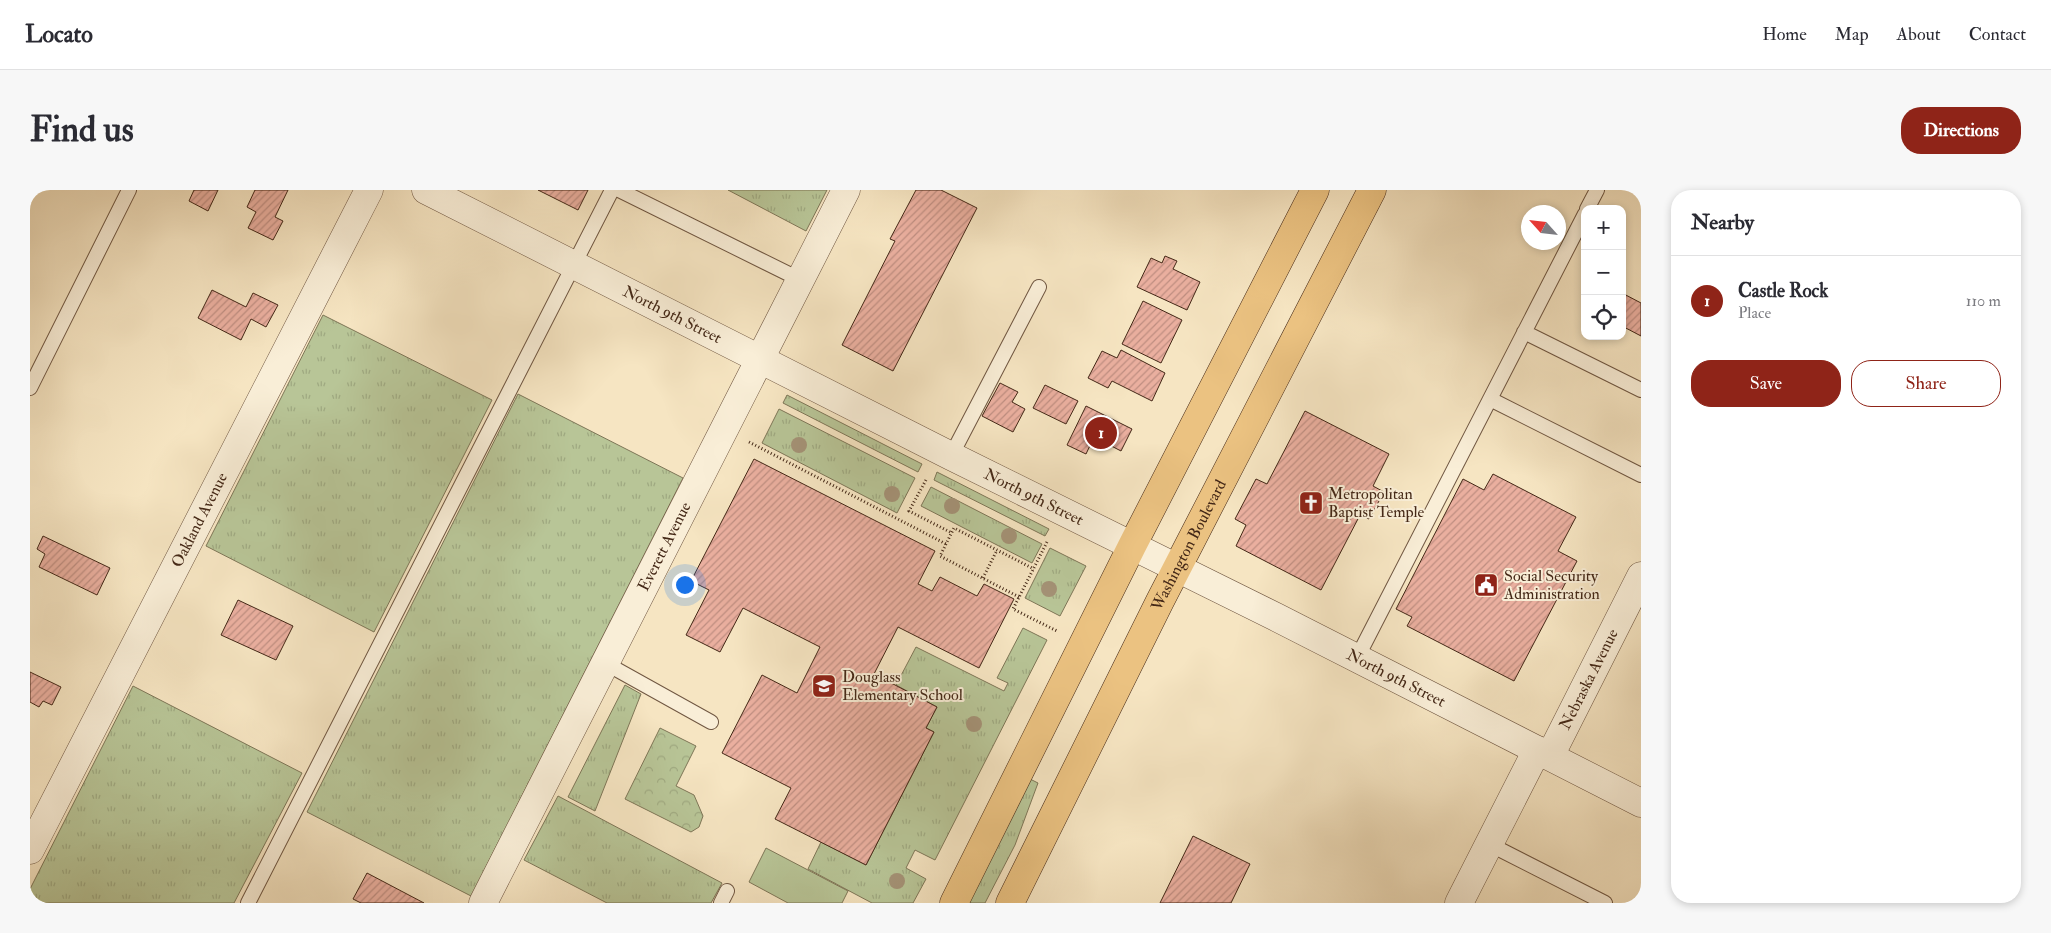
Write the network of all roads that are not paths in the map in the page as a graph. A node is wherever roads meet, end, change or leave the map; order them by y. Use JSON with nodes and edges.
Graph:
{"nodes":[{"id":1,"x":129,"y":190,"type":"edge"},
{"id":2,"x":369,"y":190,"type":"edge"},
{"id":3,"x":426,"y":190,"type":"edge"},
{"id":4,"x":612,"y":190,"type":"edge"},
{"id":5,"x":619,"y":190,"type":"edge"},
{"id":6,"x":846,"y":190,"type":"edge"},
{"id":7,"x":1315,"y":190,"type":"edge"},
{"id":8,"x":1372,"y":190,"type":"edge"},
{"id":9,"x":1597,"y":190,"type":"edge"},
{"id":10,"x":1589,"y":205,"type":"edge"},
{"id":11,"x":1581,"y":222,"type":"edge"},
{"id":12,"x":574,"y":264,"type":"junction"},
{"id":13,"x":800,"y":280,"type":"junction"},
{"id":14,"x":1039,"y":287,"type":"dead end"},
{"id":15,"x":1524,"y":332,"type":"junction"},
{"id":16,"x":760,"y":360,"type":"junction"},
{"id":17,"x":30,"y":388,"type":"edge"},
{"id":18,"x":1641,"y":390,"type":"edge"},
{"id":19,"x":1490,"y":399,"type":"junction"},
{"id":20,"x":951,"y":456,"type":"junction"},
{"id":21,"x":1641,"y":475,"type":"edge"},
{"id":22,"x":1132,"y":546,"type":"junction"},
{"id":23,"x":1178,"y":568,"type":"junction"},
{"id":24,"x":1641,"y":576,"type":"edge"},
{"id":25,"x":1357,"y":658,"type":"junction"},
{"id":26,"x":605,"y":663,"type":"junction"},
{"id":27,"x":711,"y":722,"type":"dead end"},
{"id":28,"x":1543,"y":753,"type":"junction"},
{"id":29,"x":1641,"y":803,"type":"edge"},
{"id":30,"x":1489,"y":844,"type":"junction"},
{"id":31,"x":30,"y":850,"type":"edge"},
{"id":32,"x":248,"y":903,"type":"edge"},
{"id":33,"x":482,"y":903,"type":"edge"},
{"id":34,"x":954,"y":903,"type":"edge"},
{"id":35,"x":1010,"y":903,"type":"edge"},
{"id":36,"x":1459,"y":903,"type":"edge"},
{"id":37,"x":1605,"y":903,"type":"edge"}],
"edges":[{"from":1,"to":17,"type":"lane"},
{"from":2,"to":31,"type":"street","name":"Oakland Avenue"},
{"from":3,"to":12,"type":"street","name":"North 9th Street"},
{"from":4,"to":12,"type":"lane"},
{"from":5,"to":13,"type":"lane"},
{"from":6,"to":13,"type":"street","name":"Everett Avenue"},
{"from":7,"to":22,"type":"main road"},
{"from":8,"to":23,"type":"main road","name":"Washington Boulevard"},
{"from":9,"to":10,"type":"lane"},
{"from":11,"to":15,"type":"lane"},
{"from":12,"to":16,"type":"street","name":"North 9th Street"},
{"from":12,"to":32,"type":"lane"},
{"from":13,"to":16,"type":"street","name":"Everett Avenue"},
{"from":14,"to":20,"type":"lane"},
{"from":15,"to":18,"type":"lane"},
{"from":15,"to":19,"type":"lane"},
{"from":16,"to":20,"type":"street","name":"North 9th Street"},
{"from":16,"to":26,"type":"street","name":"Everett Avenue"},
{"from":19,"to":21,"type":"lane"},
{"from":19,"to":25,"type":"lane"},
{"from":20,"to":22,"type":"street","name":"North 9th Street"},
{"from":22,"to":23,"type":"street","name":"North 9th Street"},
{"from":22,"to":34,"type":"main road"},
{"from":23,"to":25,"type":"street","name":"North 9th Street"},
{"from":23,"to":35,"type":"main road","name":"Washington Boulevard"},
{"from":24,"to":28,"type":"street","name":"Nebraska Avenue"},
{"from":25,"to":28,"type":"street","name":"North 9th Street"},
{"from":26,"to":27,"type":"lane"},
{"from":26,"to":33,"type":"street","name":"Everett Avenue"},
{"from":28,"to":29,"type":"street","name":"North 9th Street"},
{"from":28,"to":30,"type":"street","name":"Nebraska Avenue"},
{"from":30,"to":36,"type":"street","name":"Nebraska Avenue"},
{"from":30,"to":37,"type":"lane"}]}
